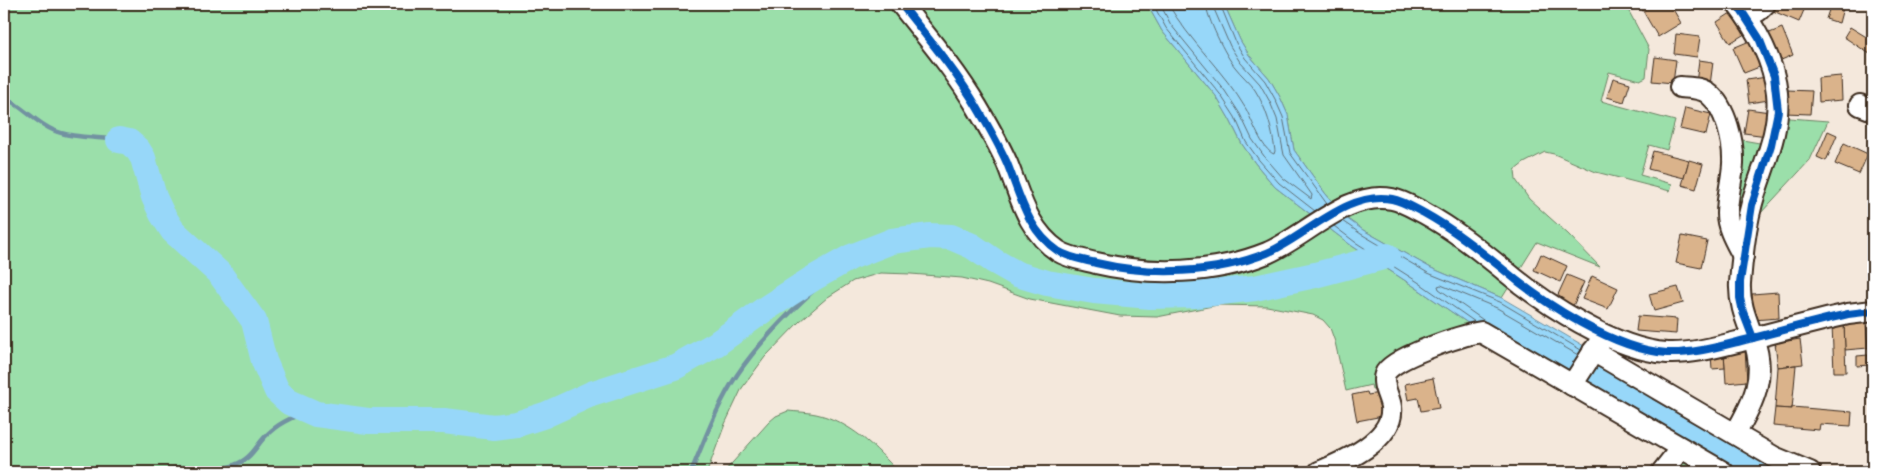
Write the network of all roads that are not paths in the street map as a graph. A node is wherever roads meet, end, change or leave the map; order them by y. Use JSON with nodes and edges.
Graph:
{"nodes":[{"id":1,"x":901,"y":4,"type":"edge"},
{"id":2,"x":1765,"y":4,"type":"edge"},
{"id":3,"x":1742,"y":11,"type":"edge"},
{"id":4,"x":1680,"y":87,"type":"dead end"},
{"id":5,"x":1743,"y":256,"type":"junction"},
{"id":6,"x":1873,"y":311,"type":"edge"},
{"id":7,"x":1604,"y":334,"type":"junction"},
{"id":8,"x":1753,"y":338,"type":"junction"},
{"id":9,"x":1591,"y":355,"type":"junction"},
{"id":10,"x":1574,"y":381,"type":"junction"},
{"id":11,"x":1735,"y":434,"type":"junction"},
{"id":12,"x":1681,"y":448,"type":"junction"},
{"id":13,"x":1319,"y":472,"type":"edge"},
{"id":14,"x":1662,"y":472,"type":"edge"},
{"id":15,"x":1723,"y":472,"type":"edge"},
{"id":16,"x":1810,"y":472,"type":"edge"}],
"edges":[{"from":1,"to":7,"type":"street"},
{"from":2,"to":3,"type":"street"},
{"from":3,"to":5,"type":"street"},
{"from":4,"to":5,"type":"street"},
{"from":5,"to":8,"type":"street"},
{"from":6,"to":8,"type":"street"},
{"from":7,"to":8,"type":"street"},
{"from":7,"to":9,"type":"street"},
{"from":8,"to":11,"type":"street"},
{"from":9,"to":10,"type":"street"},
{"from":9,"to":11,"type":"street"},
{"from":10,"to":12,"type":"street"},
{"from":10,"to":13,"type":"street"},
{"from":11,"to":16,"type":"street"},
{"from":12,"to":14,"type":"street"},
{"from":12,"to":15,"type":"street"}]}
